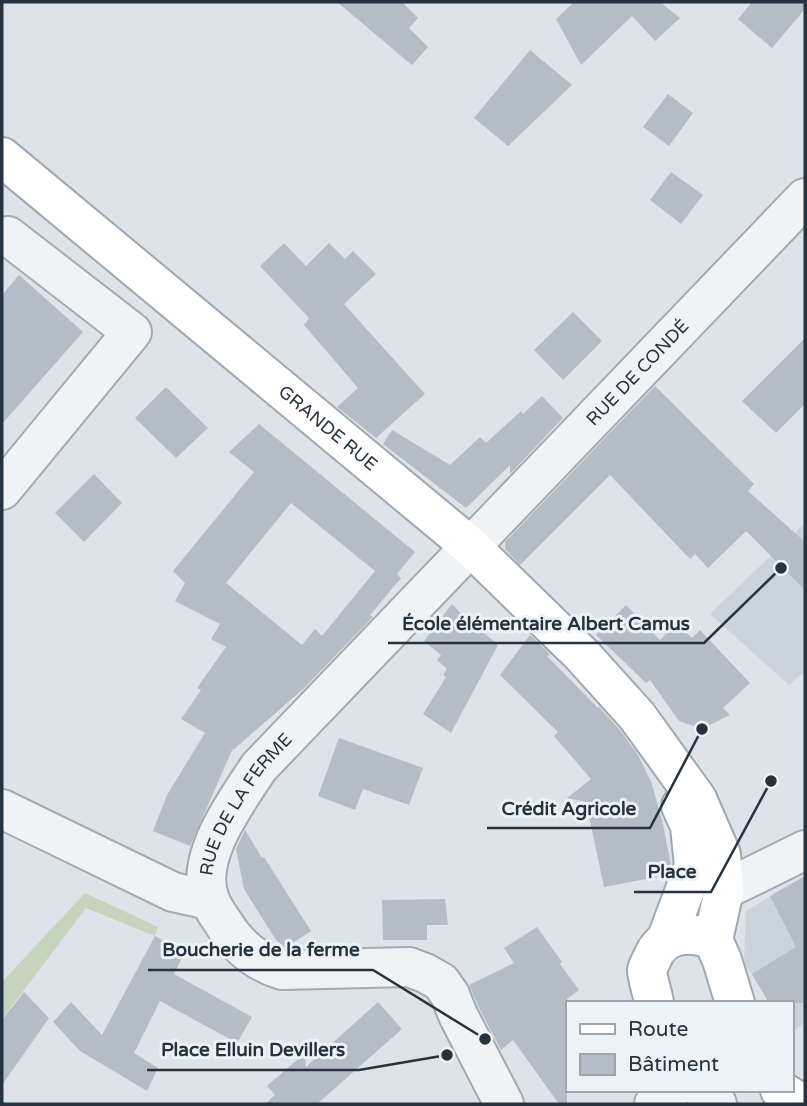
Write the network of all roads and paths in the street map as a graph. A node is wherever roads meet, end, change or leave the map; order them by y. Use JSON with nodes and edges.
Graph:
{"nodes":[{"id":1,"x":2,"y":157,"type":"edge"},
{"id":2,"x":805,"y":198,"type":"edge"},
{"id":3,"x":8,"y":236,"type":"dead end"},
{"id":4,"x":2,"y":490,"type":"edge"},
{"id":5,"x":470,"y":546,"type":"junction"},
{"id":6,"x":637,"y":716,"type":"junction"},
{"id":7,"x":2,"y":809,"type":"edge"},
{"id":8,"x":805,"y":850,"type":"edge"},
{"id":9,"x":724,"y":890,"type":"junction"},
{"id":10,"x":209,"y":900,"type":"junction"},
{"id":11,"x":667,"y":938,"type":"junction"},
{"id":12,"x":713,"y":940,"type":"junction"},
{"id":13,"x":654,"y":1001,"type":"edge"},
{"id":14,"x":735,"y":1001,"type":"edge"},
{"id":15,"x":669,"y":1092,"type":"edge"},
{"id":16,"x":704,"y":1092,"type":"edge"},
{"id":17,"x":504,"y":1104,"type":"edge"},
{"id":18,"x":654,"y":1104,"type":"edge"},
{"id":19,"x":717,"y":1104,"type":"edge"}],
"edges":[{"from":1,"to":5,"type":"main road","name":"GRANDE RUE"},
{"from":2,"to":5,"type":"street","name":"RUE DE CONDÉ"},
{"from":3,"to":4,"type":"street"},
{"from":5,"to":6,"type":"main road","name":"GRANDE RUE"},
{"from":5,"to":10,"type":"street","name":"RUE DE LA FERME"},
{"from":6,"to":9,"type":"main road","name":"GRANDE RUE"},
{"from":6,"to":11,"type":"main road","name":"GRANDE RUE"},
{"from":7,"to":10,"type":"street"},
{"from":8,"to":9,"type":"street"},
{"from":9,"to":12,"type":"main road","name":"GRANDE RUE"},
{"from":10,"to":17,"type":"street","name":"RUE DE LA FERME"},
{"from":11,"to":12,"type":"main road"},
{"from":11,"to":13,"type":"main road","name":"GRANDE RUE"},
{"from":12,"to":14,"type":"main road"},
{"from":15,"to":18,"type":"street"},
{"from":16,"to":19,"type":"street"}]}
